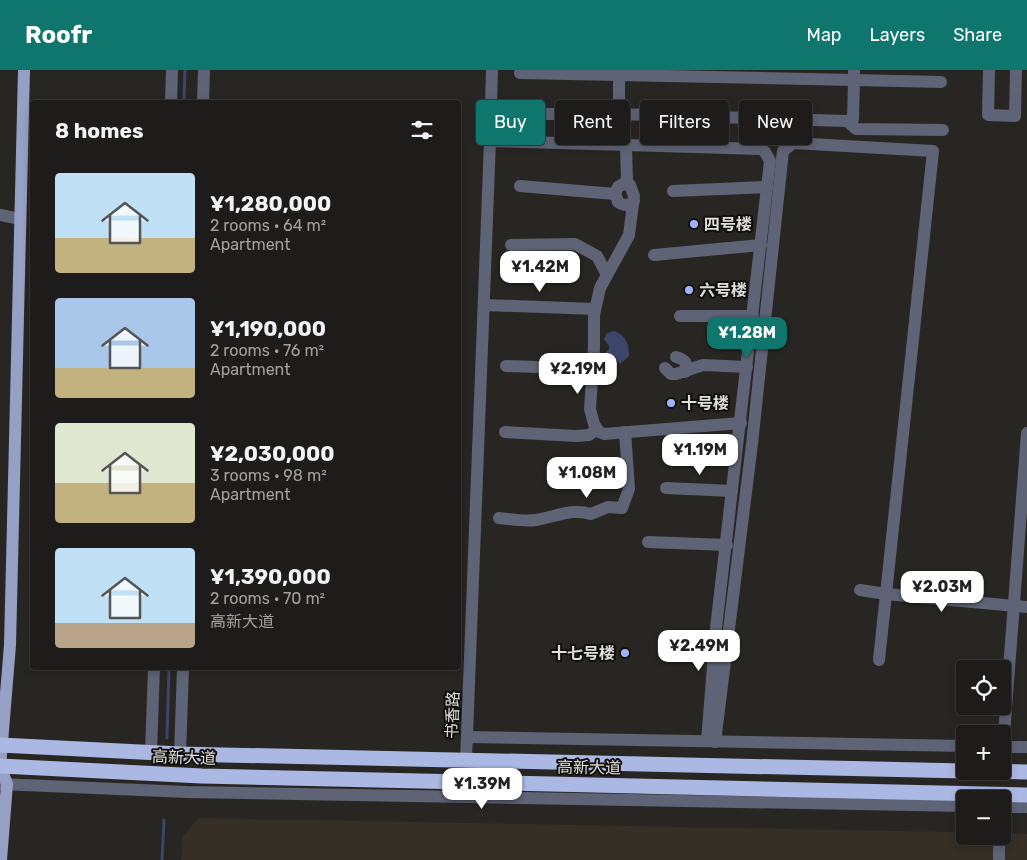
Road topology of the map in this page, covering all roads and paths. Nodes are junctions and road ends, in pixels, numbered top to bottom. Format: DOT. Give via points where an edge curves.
graph roads {
  1 [pos="24,70"];
  2 [pos="172,70"];
  3 [pos="204,70"];
  4 [pos="492,70"];
  5 [pos="989,70"];
  6 [pos="1016,70"];
  7 [pos="619,72"];
  8 [pos="520,73"];
  9 [pos="854,75"];
  10 [pos="941,82"];
  11 [pos="171,100"];
  12 [pos="203,100"];
  13 [pos="491,100"];
  14 [pos="619,100"];
  15 [pos="630,114"];
  16 [pos="847,121"];
  17 [pos="943,130"];
  18 [pos="490,145"];
  19 [pos="626,145"];
  20 [pos="627,184"];
  21 [pos="520,186"];
  22 [pos="767,187"];
  23 [pos="673,191"];
  24 [pos="615,194"];
  25 [pos="634,201"];
  26 [pos="0,215"];
  27 [pos="20,219"];
  28 [pos="511,245"];
  29 [pos="761,245"];
  30 [pos="654,255"];
  31 [pos="607,275"];
  32 [pos="484,305"];
  33 [pos="595,309"];
  34 [pos="680,316"];
  35 [pos="753,316"];
  36 [pos="676,357"];
  37 [pos="506,366"];
  38 [pos="665,368"];
  39 [pos="747,368"];
  40 [pos="593,369"];
  41 [pos="684,372"];
  42 [pos="741,423"];
  43 [pos="597,429"];
  44 [pos="505,432"];
  45 [pos="624,432"];
  46 [pos="1027,433"];
  47 [pos="666,488"];
  48 [pos="732,492"];
  49 [pos="499,518"];
  50 [pos="648,542"];
  51 [pos="727,545"];
  52 [pos="860,590"];
  53 [pos="886,594"];
  54 [pos="1014,606"];
  55 [pos="1027,607"];
  56 [pos="880,660"];
  57 [pos="154,670"];
  58 [pos="183,670"];
  59 [pos="1005,725"];
  60 [pos="468,737"];
  61 [pos="711,742"];
  62 [pos="1,745"];
  63 [pos="956,746"];
  64 [pos="1011,747"];
  65 [pos="1027,747"];
  66 [pos="151,752"];
  67 [pos="180,754"];
  68 [pos="466,761"];
  69 [pos="0,766"];
  70 [pos="956,771"];
  71 [pos="1011,772"];
  72 [pos="1027,772"];
  73 [pos="4,784"];
  74 [pos="1027,796"];
  75 [pos="1011,798"];
  76 [pos="956,799"];
  77 [pos="1011,803"];
  78 [pos="956,806"];
  79 [pos="1027,807"];
  80 [pos="999,845"];
  81 [pos="1,860"];
  82 [pos="999,860"];
  1 -- 27 [label="main road"];
  2 -- 11 [label="street"];
  3 -- 12 [label="street"];
  4 -- 13 [label="street, 书香路"];
  5 -- 6 [label="street" via="988,115 1015,116"];
  7 -- 8 [label="street"];
  7 -- 9 [label="street"];
  7 -- 14 [label="street"];
  9 -- 10 [label="street"];
  9 -- 16 [label="street" via="853,119"];
  15 -- 16 [label="street"];
  16 -- 17 [label="street" via="856,129"];
  18 -- 32 [label="street, 书香路"];
  19 -- 20 [label="street"];
  19 -- 22 [label="street" via="761,149 770,161"];
  20 -- 24 [label="street" via="618,187"];
  20 -- 25 [label="street" via="634,191"];
  21 -- 24 [label="street"];
  22 -- 23 [label="street"];
  22 -- 29 [label="street"];
  24 -- 25 [label="street" via="621,204 629,205"];
  25 -- 31 [label="street" via="629,235"];
  26 -- 27 [label="street"];
  27 -- 62 [label="main road" via="10,640"];
  28 -- 31 [label="street" via="575,244 597,256"];
  29 -- 30 [label="street"];
  29 -- 35 [label="street"];
  31 -- 33 [label="street"];
  32 -- 33 [label="street"];
  32 -- 60 [label="street, 书香路"];
  33 -- 40 [label="street"];
  34 -- 35 [label="street"];
  35 -- 39 [label="street"];
  36 -- 41 [label="street" via="685,361"];
  37 -- 40 [label="street"];
  38 -- 41 [label="street" via="670,374"];
  39 -- 41 [label="street" via="703,365"];
  39 -- 42 [label="street"];
  40 -- 43 [label="street" via="590,409"];
  42 -- 45 [label="street"];
  42 -- 48 [label="street"];
  43 -- 44 [label="street" via="589,435 576,436"];
  43 -- 45 [label="street" via="604,434"];
  45 -- 49 [label="street" via="629,489 622,508 608,507 591,514 568,512 534,520"];
  46 -- 54 [label="street"];
  47 -- 48 [label="street"];
  48 -- 51 [label="street"];
  50 -- 51 [label="street"];
  51 -- 61 [label="street" via="716,628"];
  52 -- 53 [label="street"];
  53 -- 54 [label="street"];
  53 -- 56 [label="street"];
  53 -- 61 [label="street" via="933,151 793,143 783,151 752,444"];
  54 -- 55 [label="street"];
  54 -- 59 [label="street"];
  57 -- 66 [label="street"];
  58 -- 67 [label="street"];
  60 -- 61 [label="street"];
  60 -- 68 [label="street, 书香路"];
  61 -- 63 [label="street"];
  62 -- 66 [label="highway, 高新大道"];
  62 -- 69 [label="main road"];
  64 -- 65 [label="street"];
  66 -- 67 [label="highway, 高新大道"];
  67 -- 68 [label="highway, 高新大道"];
  68 -- 70 [label="highway, 高新大道"];
  69 -- 73 [label="main road"];
  69 -- 76 [label="highway, 高新大道" via="202,776"];
  71 -- 72 [label="highway"];
  73 -- 78 [label="street" via="187,792"];
  73 -- 81 [label="main road"];
  74 -- 75 [label="highway, 高新大道"];
  77 -- 79 [label="street"];
  80 -- 82 [label="street"];
}
